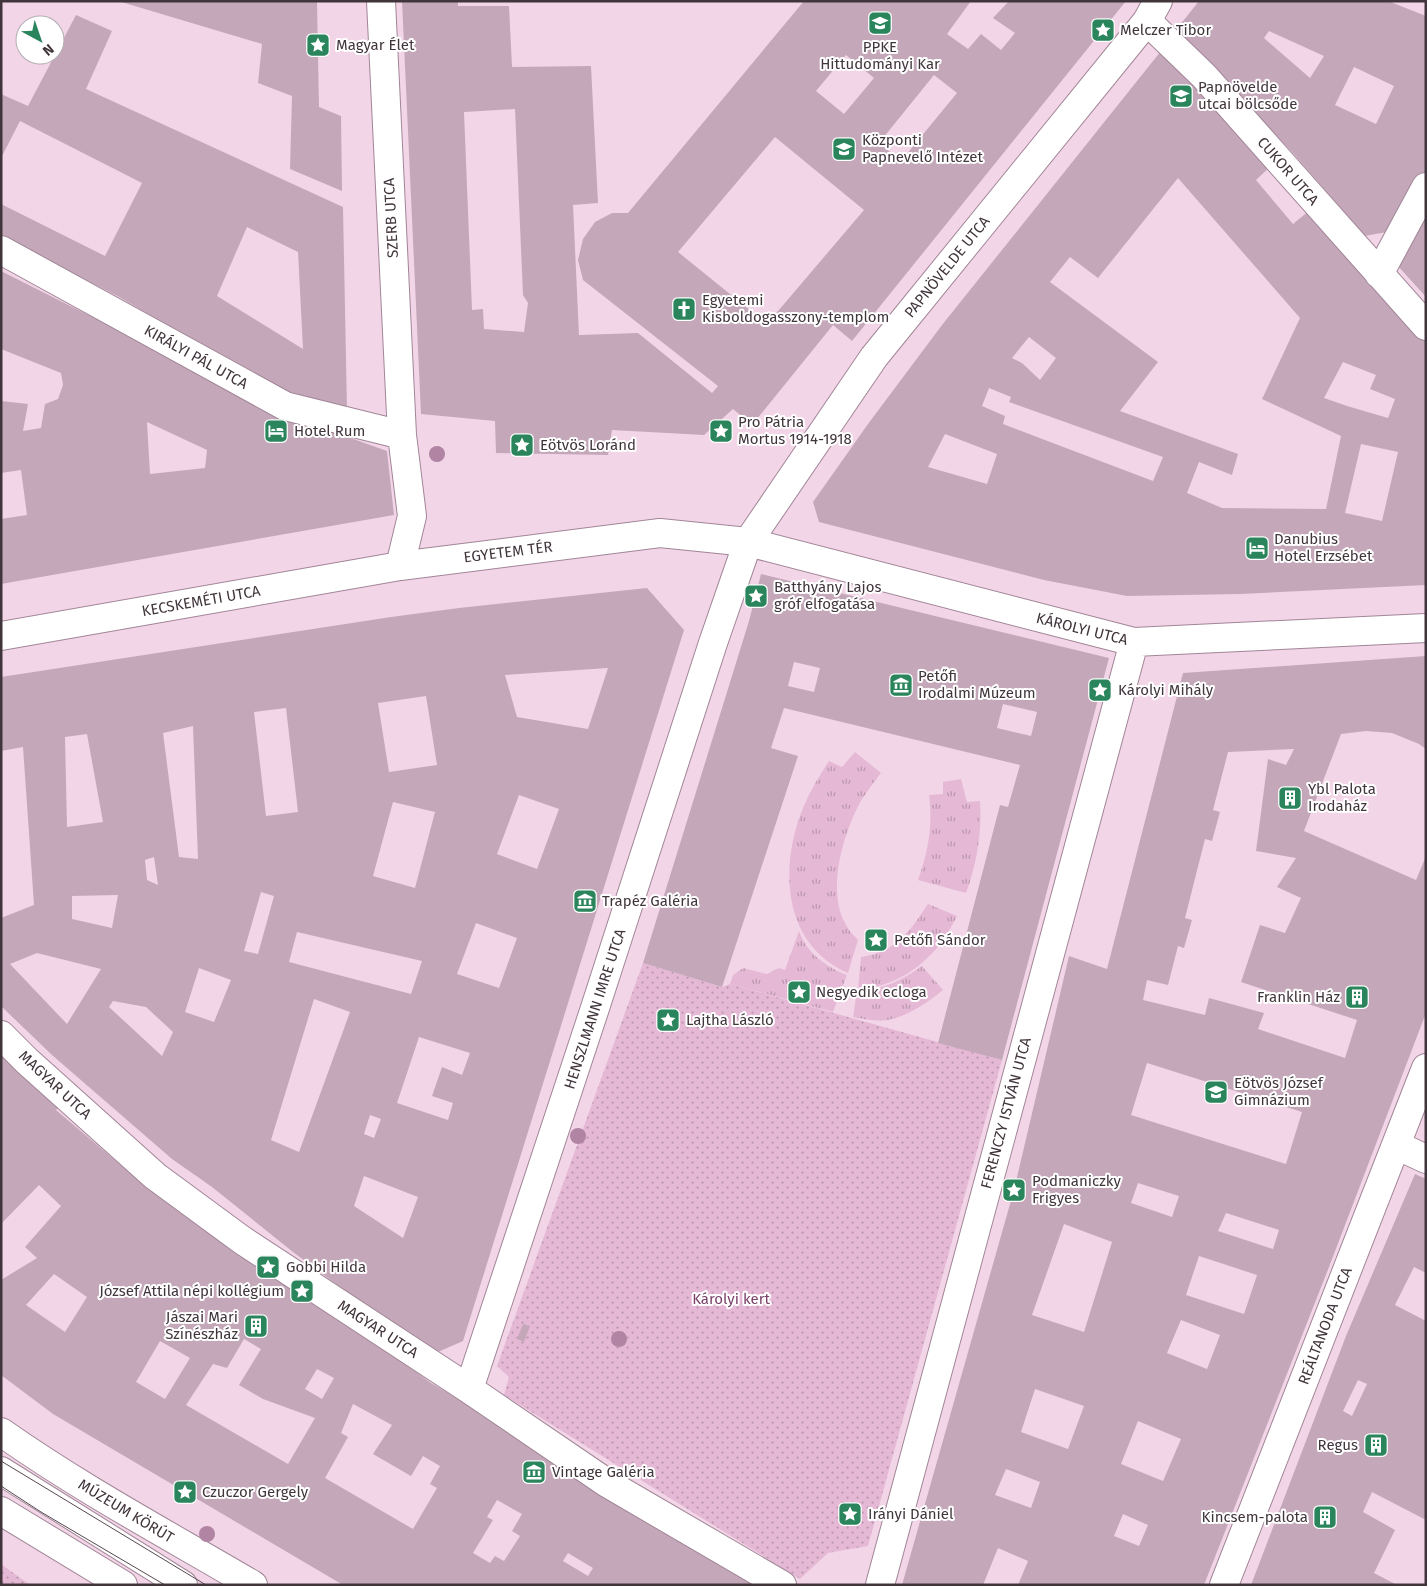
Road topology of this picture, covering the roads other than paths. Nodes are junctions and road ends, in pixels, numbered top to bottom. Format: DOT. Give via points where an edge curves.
graph roads {
  1 [pos="381,1"];
  2 [pos="1152,11"];
  3 [pos="1426,187"];
  4 [pos="1,250"];
  5 [pos="1379,274"];
  6 [pos="1426,326"];
  7 [pos="402,435"];
  8 [pos="748,542"];
  9 [pos="400,566"];
  10 [pos="1426,628"];
  11 [pos="1,636"];
  12 [pos="1134,642"];
  13 [pos="1,1035"];
  14 [pos="1426,1068"];
  15 [pos="1396,1145"];
  16 [pos="1426,1159"];
  17 [pos="469,1390"];
  18 [pos="1,1432"];
  19 [pos="1,1471"];
  20 [pos="1,1511"];
  21 [pos="134,1516"];
  22 [pos="132,1553"];
  23 [pos="181,1583"];
  24 [pos="123,1585"];
  25 [pos="253,1585"];
  26 [pos="782,1585"];
  27 [pos="880,1585"];
  28 [pos="1224,1585"];
  1 -- 7 [label="street, SZERB UTCA"];
  2 -- 5 [label="street, CUKOR UTCA" via="1204,76"];
  2 -- 8 [label="street, PAPNÖVELDE UTCA" via="874,357"];
  3 -- 5 [label="street"];
  4 -- 7 [label="street, KIRÁLYI PÁL UTCA" via="285,406"];
  5 -- 6 [label="street, CUKOR UTCA"];
  7 -- 9 [label="street" via="412,516"];
  8 -- 9 [label="street, EGYETEM TÉR" via="660,533"];
  8 -- 12 [label="street, KÁROLYI UTCA"];
  8 -- 17 [label="street, HENSZLMANN IMRE UTCA"];
  9 -- 11 [label="street, KECSKEMÉTI UTCA"];
  10 -- 12 [label="street, KÁROLYI UTCA"];
  12 -- 27 [label="street, FERENCZY ISTVÁN UTCA"];
  13 -- 17 [label="street, MAGYAR UTCA" via="155,1176 242,1240"];
  14 -- 15 [label="street, REÁLTANODA UTCA"];
  15 -- 16 [label="street"];
  15 -- 28 [label="street, REÁLTANODA UTCA"];
  17 -- 26 [label="street, MAGYAR UTCA" via="607,1484"];
  18 -- 21 [label="street, MÚZEUM KÖRÚT"];
  19 -- 22 [label="street, MÚZEUM KÖRÚT"];
  20 -- 24 [label="street"];
  21 -- 22 [label="street"];
  21 -- 25 [label="street, MÚZEUM KÖRÚT"];
  22 -- 23 [label="street, MÚZEUM KÖRÚT"];
  22 -- 24 [label="street"];
  23 -- 24 [label="street, MÚZEUM KÖRÚT" via="153,1578"];
}
